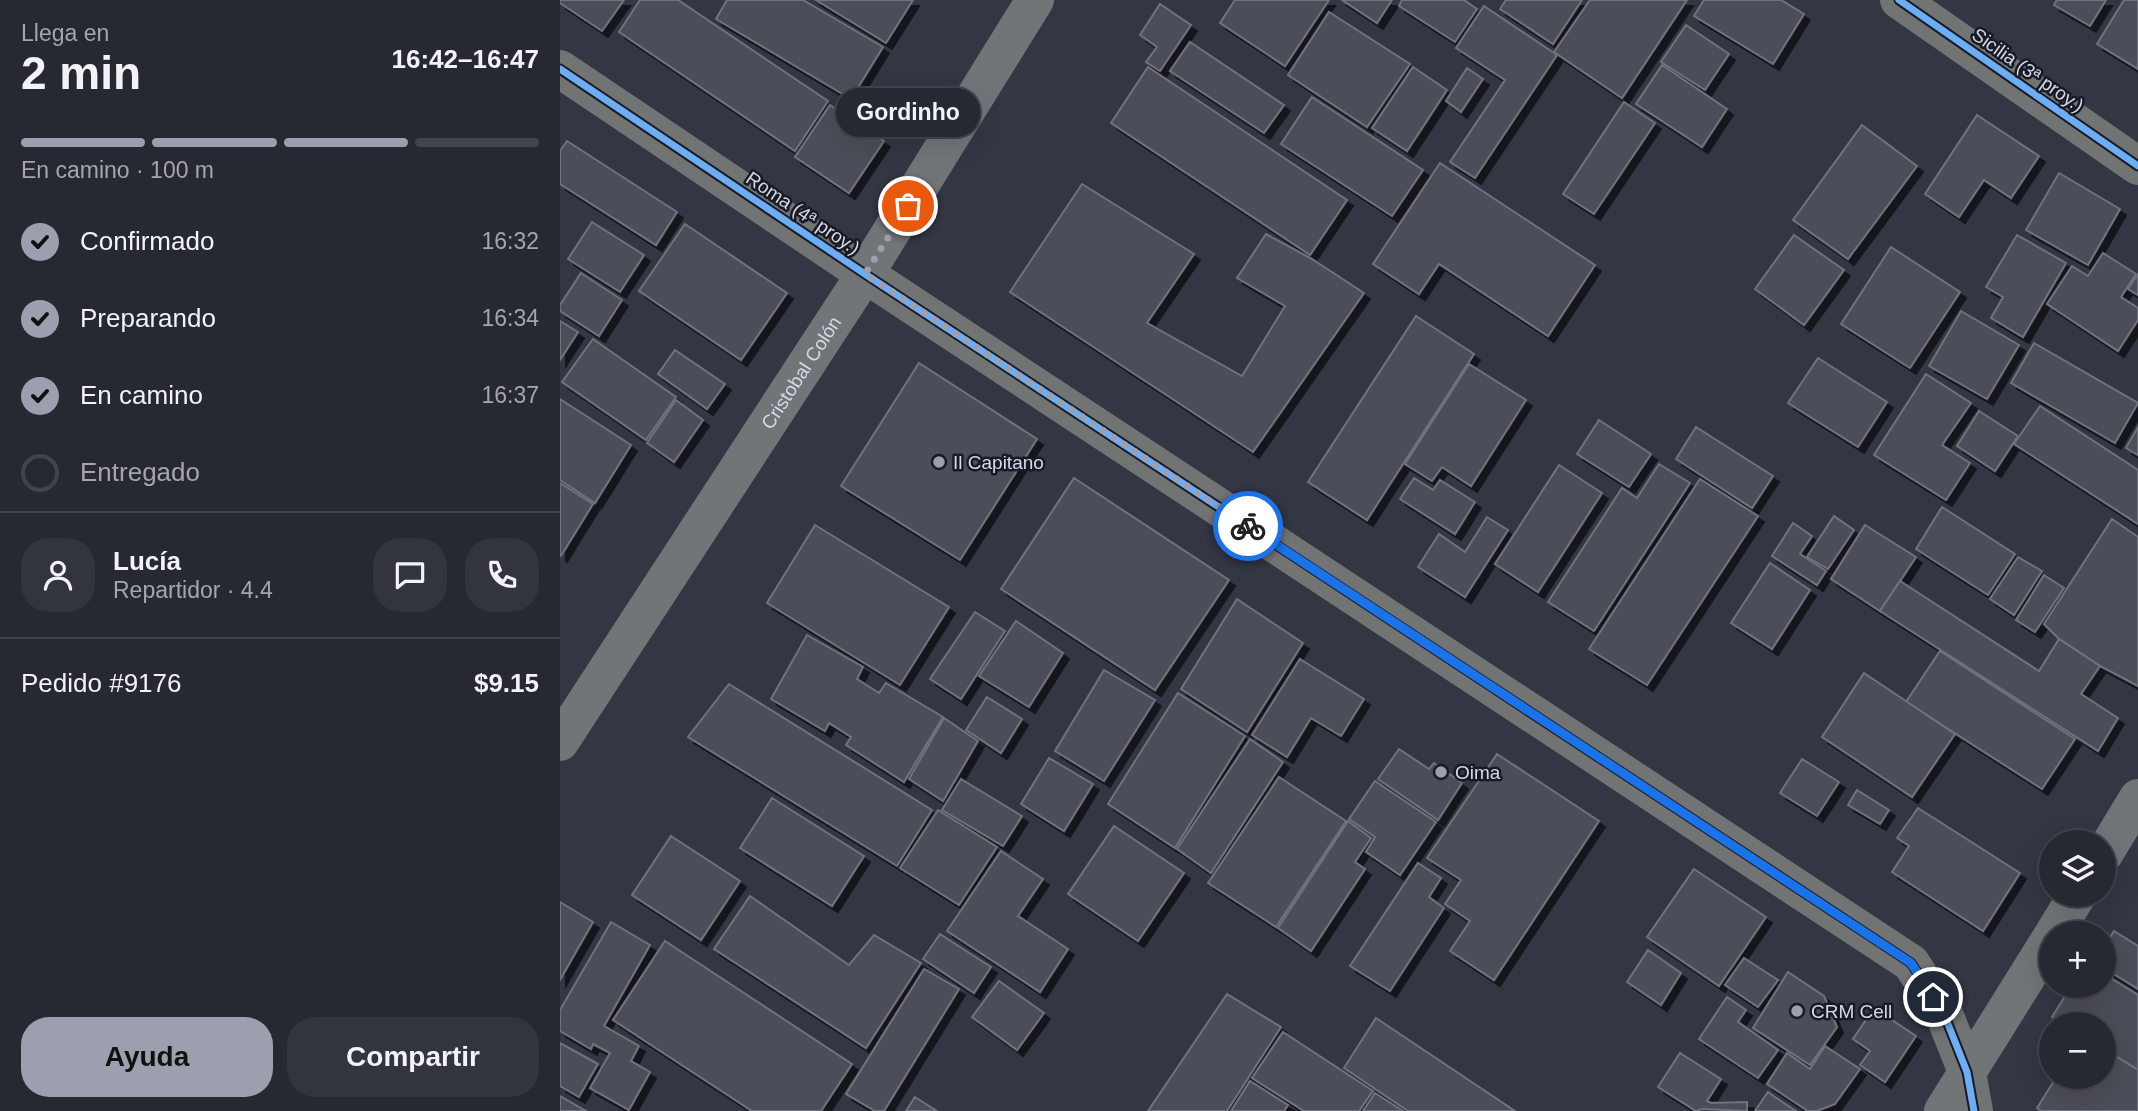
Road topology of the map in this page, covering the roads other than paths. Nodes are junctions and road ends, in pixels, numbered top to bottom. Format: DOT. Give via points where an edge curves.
graph roads {
  1 [pos="1035,0"];
  2 [pos="1899,0"];
  3 [pos="560,69"];
  4 [pos="2138,166"];
  5 [pos="865,274"];
  6 [pos="560,743"];
  7 [pos="2138,798"];
  8 [pos="2116,834"];
  9 [pos="2039,957"];
  10 [pos="1968,1072"];
  11 [pos="1943,1111"];
  12 [pos="1974,1111"];
  1 -- 5 [label="main road, Cristobal Colón"];
  2 -- 4 [label="street, Sicilia (3ª proy.)"];
  3 -- 5 [label="street, Roma (4ª proy.)"];
  5 -- 6 [label="main road, Cristobal Colón"];
  5 -- 10 [label="street, Roma (4ª proy.)" via="1911,963 1944,1014"];
  7 -- 8 [label="main road"];
  9 -- 10 [label="main road"];
  10 -- 11 [label="main road"];
  10 -- 12 [label="street, Roma (4ª proy.)"];
}
